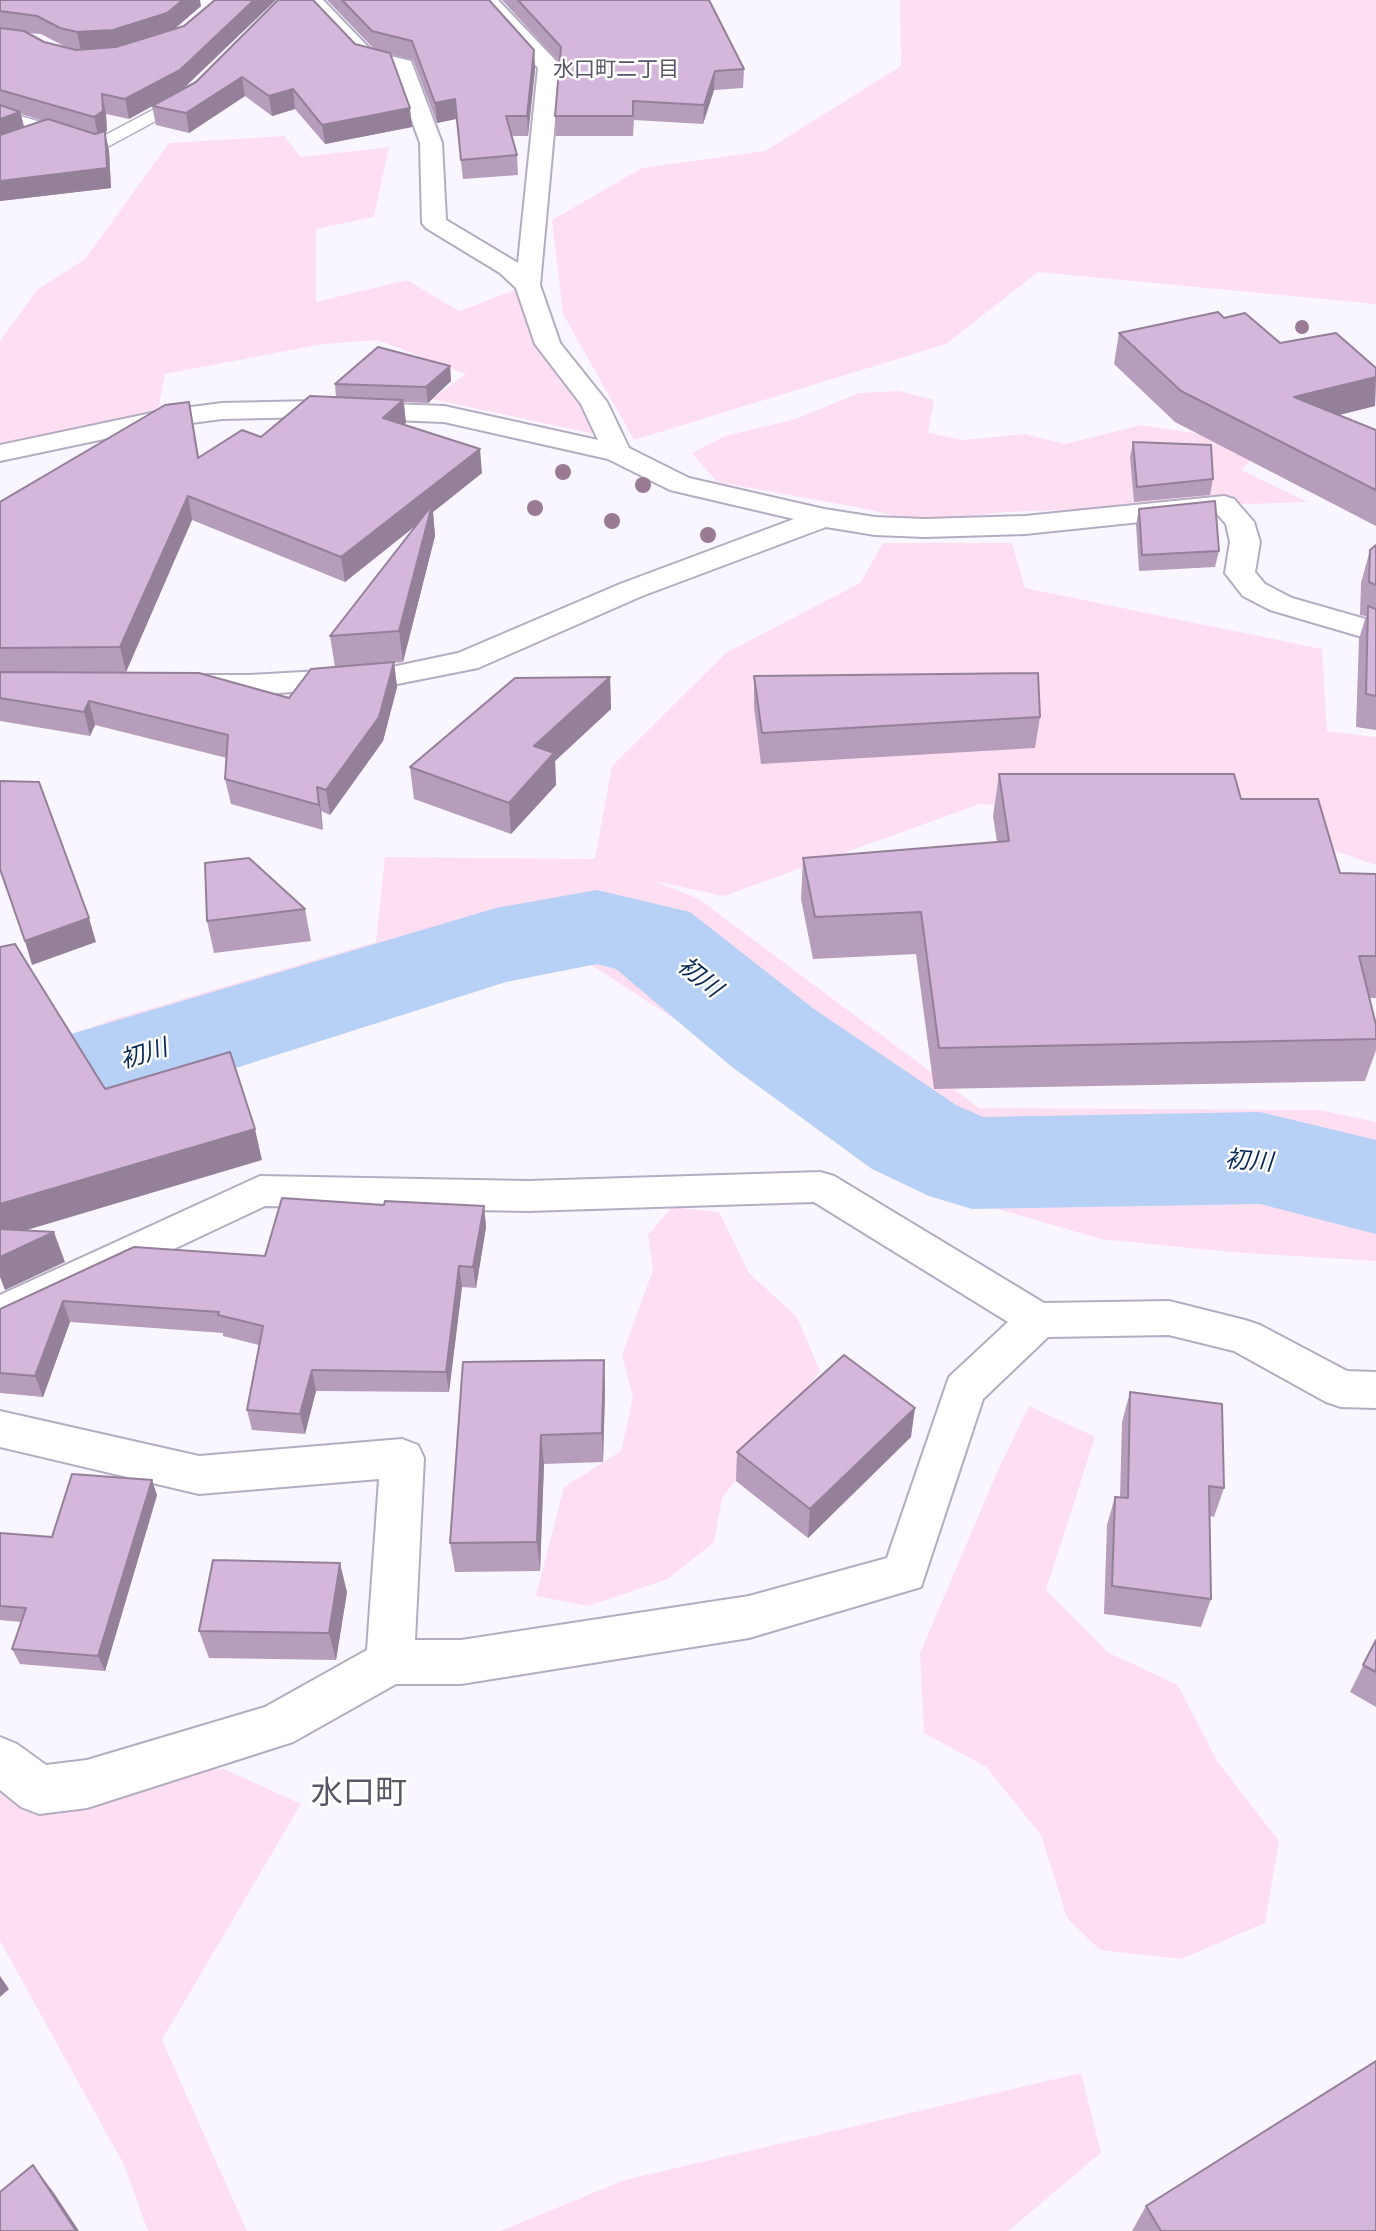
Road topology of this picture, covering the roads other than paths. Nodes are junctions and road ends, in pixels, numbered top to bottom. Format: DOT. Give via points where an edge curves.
graph roads {
  1 [pos="312,0"];
  2 [pos="486,0"];
  3 [pos="209,77"];
  4 [pos="0,115"];
  5 [pos="52,130"];
  6 [pos="26,139"];
  7 [pos="528,285"];
  8 [pos="0,453"];
  9 [pos="617,453"];
  10 [pos="824,518"];
  11 [pos="1376,632"];
  12 [pos="156,684"];
  13 [pos="0,1314"];
  14 [pos="1038,1321"];
  15 [pos="1376,1390"];
  16 [pos="0,1429"];
  17 [pos="390,1662"];
  18 [pos="0,1760"];
  1 -- 7 [label="street" via="366,57 403,66 431,143 434,223 509,268"];
  2 -- 7 [label="street" via="549,67"];
  3 -- 5 [label="lane" via="191,95 100,145"];
  4 -- 5 [label="lane"];
  5 -- 6 [label="lane"];
  7 -- 9 [label="street" via="548,344 594,402"];
  8 -- 9 [label="street" via="161,419 222,411 314,409 444,414"];
  9 -- 10 [label="street" via="680,484"];
  10 -- 11 [label="street" via="875,527 938,528 1025,525 1224,505 1240,522 1245,542 1240,573 1254,590 1281,604"];
  10 -- 12 [label="street" via="631,590 467,661 392,676 250,685"];
  13 -- 14 [label="street" via="260,1191 527,1196 820,1187"];
  14 -- 15 [label="street" via="1169,1318 1245,1337 1341,1389"];
  14 -- 17 [label="street" via="964,1390 905,1573 749,1617 461,1662"];
  16 -- 17 [label="street" via="199,1475 402,1458"];
  17 -- 18 [label="street" via="276,1726 87,1783 39,1790"];
}
